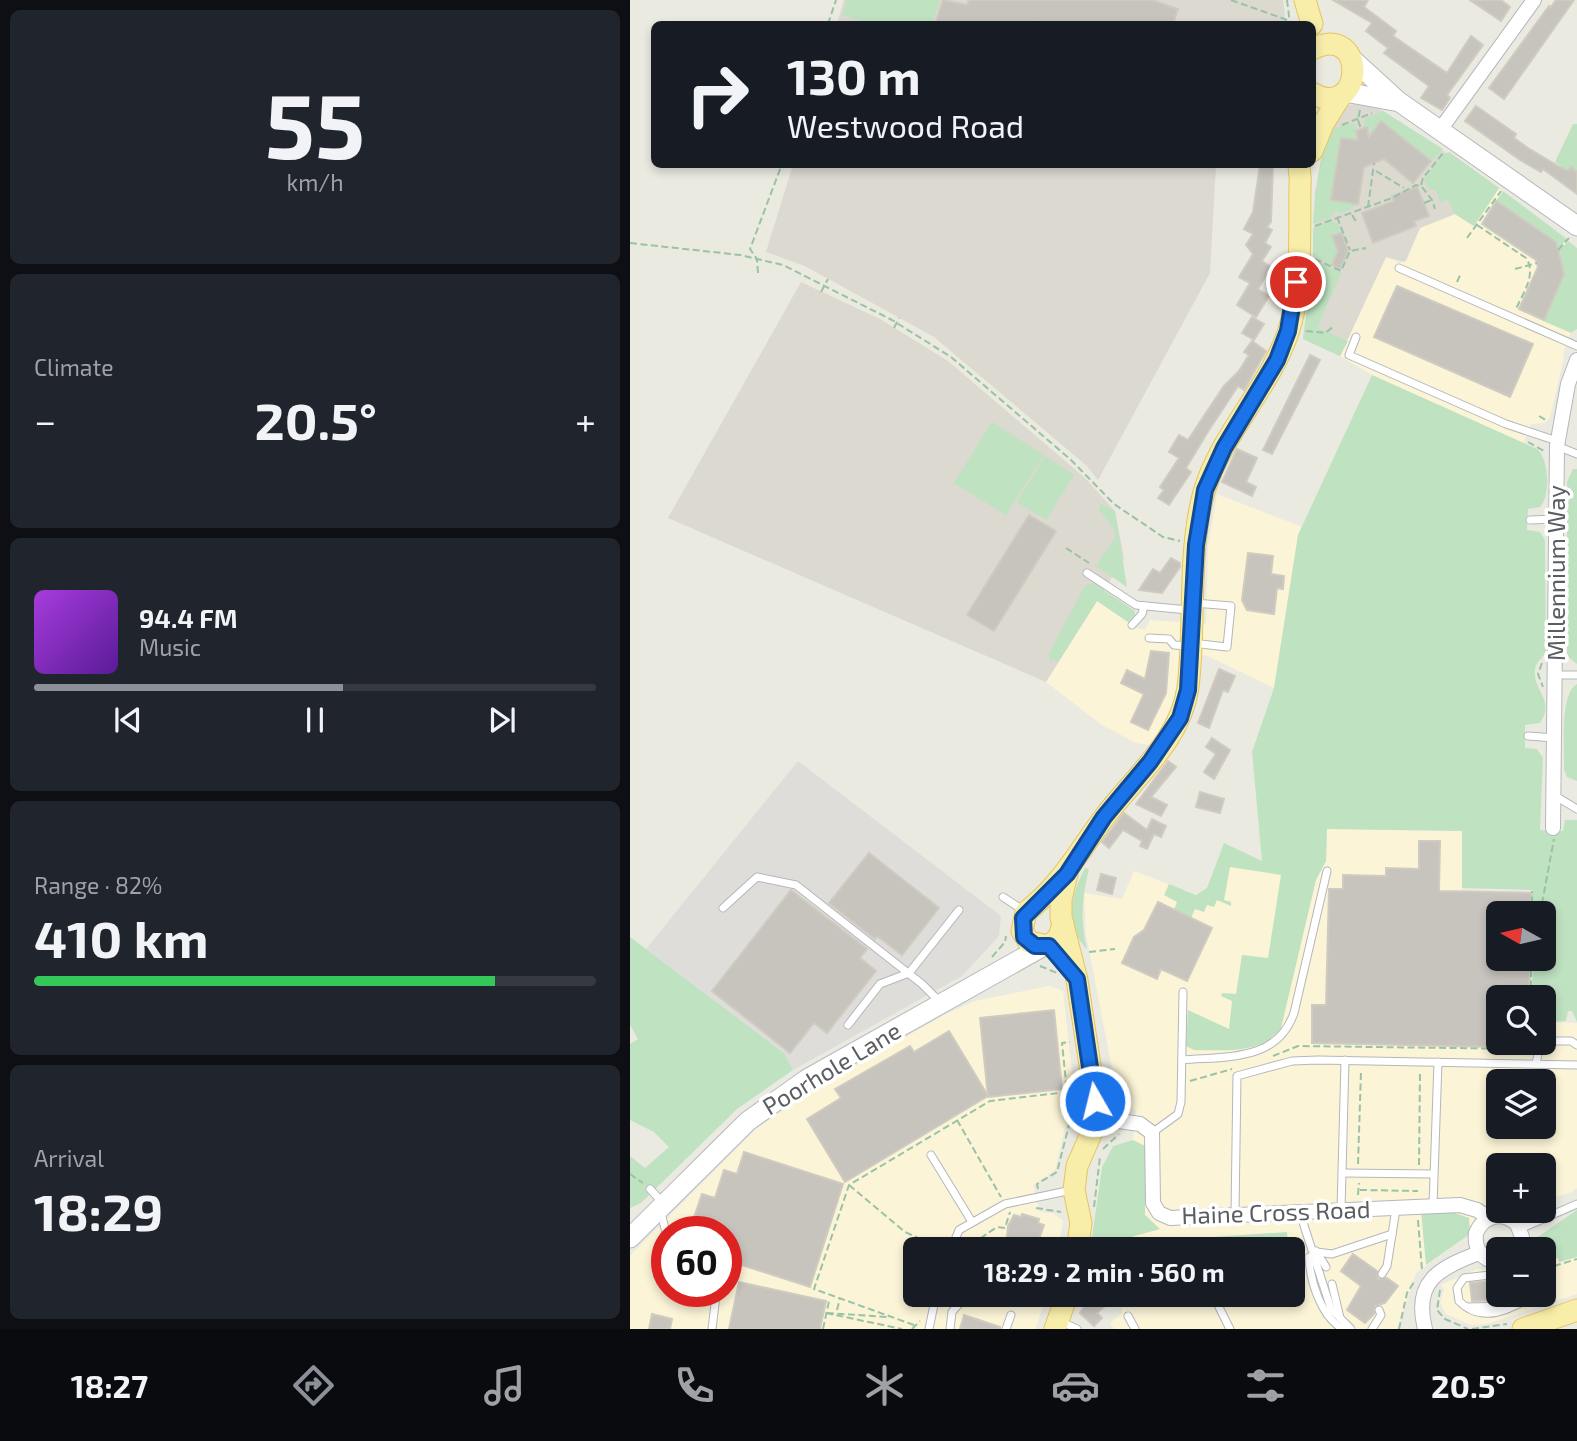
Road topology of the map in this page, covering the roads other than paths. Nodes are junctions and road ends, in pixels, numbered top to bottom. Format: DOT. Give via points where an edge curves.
graph roads {
  1 [pos="1305,0"];
  2 [pos="1534,0"];
  3 [pos="1311,21"];
  4 [pos="1319,47"];
  5 [pos="1352,59"];
  6 [pos="1343,94"];
  7 [pos="1316,95"];
  8 [pos="1389,105"];
  9 [pos="1444,139"];
  10 [pos="1316,141"];
  11 [pos="1303,170"];
  12 [pos="1573,231"];
  13 [pos="1399,268"];
  14 [pos="1356,337"];
  15 [pos="1577,345"];
  16 [pos="1577,360"];
  17 [pos="1572,394"];
  18 [pos="1557,443"];
  19 [pos="1577,454"];
  20 [pos="1556,519"];
  21 [pos="1530,520"];
  22 [pos="1087,573"];
  23 [pos="1144,606"];
  24 [pos="1193,607"];
  25 [pos="1132,625"];
  26 [pos="1149,638"];
  27 [pos="1191,644"];
  28 [pos="1556,675"];
  29 [pos="1577,676"];
  30 [pos="1528,736"];
  31 [pos="1555,738"];
  32 [pos="1553,788"];
  33 [pos="1577,809"];
  34 [pos="1554,829"];
  35 [pos="1327,871"];
  36 [pos="1067,874"];
  37 [pos="1003,897"];
  38 [pos="723,908"];
  39 [pos="959,910"];
  40 [pos="1029,916"];
  41 [pos="1062,920"];
  42 [pos="1042,952"];
  43 [pos="909,972"];
  44 [pos="987,975"];
  45 [pos="1068,977"];
  46 [pos="1183,992"];
  47 [pos="942,1004"];
  48 [pos="848,1025"];
  49 [pos="1556,1042"];
  50 [pos="1577,1045"];
  51 [pos="1538,1055"];
  52 [pos="1182,1060"];
  53 [pos="1345,1060"];
  54 [pos="1438,1062"];
  55 [pos="1536,1064"];
  56 [pos="1577,1065"];
  57 [pos="1098,1118"];
  58 [pos="1152,1133"];
  59 [pos="931,1155"];
  60 [pos="1343,1173"];
  61 [pos="1433,1174"];
  62 [pos="1074,1190"];
  63 [pos="657,1196"];
  64 [pos="1577,1204"];
  65 [pos="1433,1206"];
  66 [pos="1396,1208"];
  67 [pos="1341,1211"];
  68 [pos="1235,1213"];
  69 [pos="1300,1213"];
  70 [pos="662,1216"];
  71 [pos="1486,1216"];
  72 [pos="1486,1221"];
  73 [pos="972,1222"];
  74 [pos="1513,1223"];
  75 [pos="1520,1230"];
  76 [pos="1391,1234"];
  77 [pos="956,1237"];
  78 [pos="1078,1237"];
  79 [pos="1520,1237"];
  80 [pos="630,1238"];
  81 [pos="1308,1244"];
  82 [pos="1317,1251"];
  83 [pos="1479,1253"];
  84 [pos="1486,1257"];
  85 [pos="1326,1267"];
  86 [pos="1382,1274"];
  87 [pos="1486,1275"];
  88 [pos="1332,1284"];
  89 [pos="715,1307"];
  90 [pos="934,1307"];
  91 [pos="955,1307"];
  92 [pos="1066,1307"];
  93 [pos="1219,1307"];
  94 [pos="1510,1307"];
  95 [pos="1379,1310"];
  96 [pos="1577,1310"];
  97 [pos="1011,1315"];
  98 [pos="1128,1316"];
  99 [pos="1340,1319"];
  100 [pos="1063,1326"];
  101 [pos="712,1329"];
  102 [pos="929,1329"];
  103 [pos="950,1329"];
  104 [pos="1006,1329"];
  105 [pos="1135,1329"];
  106 [pos="1230,1329"];
  107 [pos="1343,1329"];
  108 [pos="1351,1329"];
  109 [pos="1371,1329"];
  110 [pos="1425,1329"];
  111 [pos="1523,1329"];
  1 -- 3 [label="main road"];
  2 -- 9 [label="street"];
  4 -- 5 [label="main road" via="1341,48"];
  5 -- 6 [label="main road" via="1354,77"];
  5 -- 8 [label="street"];
  6 -- 7 [label="main road" via="1333,98"];
  6 -- 8 [label="street"];
  6 -- 10 [label="main road"];
  8 -- 9 [label="street"];
  9 -- 12 [label="street"];
  11 -- 24 [label="main road" via="1294,306 1288,331 1277,360 1210,474 1200,508"];
  13 -- 15 [label="lane"];
  14 -- 18 [label="lane" via="1349,355"];
  16 -- 17 [label="street, Millennium Way"];
  17 -- 18 [label="street, Millennium Way"];
  18 -- 19 [label="lane"];
  18 -- 20 [label="street, Millennium Way"];
  20 -- 21 [label="lane"];
  20 -- 28 [label="street, Millennium Way"];
  22 -- 23 [label="lane"];
  23 -- 24 [label="lane"];
  23 -- 25 [label="lane"];
  24 -- 27 [label="main road"];
  24 -- 27 [label="lane" via="1231,606 1227,647"];
  26 -- 27 [label="lane"];
  27 -- 36 [label="main road" via="1188,690 1180,718"];
  28 -- 29 [label="lane"];
  28 -- 31 [label="street, Millennium Way"];
  30 -- 31 [label="lane"];
  31 -- 32 [label="street, Millennium Way"];
  32 -- 33 [label="lane" via="1557,797"];
  32 -- 34 [label="street, Millennium Way"];
  35 -- 52 [label="lane" via="1289,1027 1264,1050"];
  36 -- 40 [label="main road"];
  36 -- 41 [label="main road" via="1060,899"];
  37 -- 40 [label="lane"];
  38 -- 43 [label="lane" via="757,877 796,885"];
  39 -- 43 [label="lane"];
  40 -- 41 [label="main road" via="1052,907"];
  40 -- 42 [label="main road" via="1029,942"];
  40 -- 44 [label="street, Poorhole Lane" via="1010,950"];
  41 -- 42 [label="main road" via="1059,937"];
  41 -- 45 [label="main road"];
  42 -- 44 [label="street, Poorhole Lane"];
  42 -- 45 [label="main road"];
  43 -- 47 [label="lane"];
  43 -- 48 [label="lane" via="880,984"];
  44 -- 47 [label="street, Poorhole Lane"];
  45 -- 57 [label="main road"];
  46 -- 52 [label="lane"];
  47 -- 63 [label="street, Poorhole Lane" via="807,1079"];
  49 -- 50 [label="lane"];
  51 -- 55 [label="lane"];
  52 -- 58 [label="lane" via="1178,1114"];
  53 -- 54 [label="lane"];
  53 -- 60 [label="lane"];
  53 -- 68 [label="lane" via="1292,1061 1237,1076"];
  54 -- 55 [label="lane"];
  54 -- 61 [label="lane"];
  55 -- 56 [label="lane"];
  57 -- 58 [label="street" via="1140,1124"];
  57 -- 62 [label="main road" via="1077,1166"];
  58 -- 68 [label="street, Haine Cross Road" via="1153,1203 1159,1213 1170,1218"];
  59 -- 73 [label="lane"];
  60 -- 61 [label="lane"];
  60 -- 67 [label="lane"];
  61 -- 65 [label="lane"];
  62 -- 73 [label="lane" via="1019,1199"];
  62 -- 78 [label="main road"];
  63 -- 70 [label="lane"];
  63 -- 80 [label="street, Poorhole Lane"];
  64 -- 75 [label="lane"];
  65 -- 66 [label="street, Haine Cross Road"];
  65 -- 71 [label="street, Haine Cross Road" via="1468,1206"];
  66 -- 67 [label="street, Haine Cross Road"];
  66 -- 76 [label="lane"];
  67 -- 69 [label="street, Haine Cross Road"];
  68 -- 69 [label="street, Haine Cross Road"];
  69 -- 81 [label="lane"];
  72 -- 83 [label="street" via="1476,1233"];
  73 -- 77 [label="lane"];
  74 -- 75 [label="street, Haine Cross Road"];
  75 -- 79 [label="street"];
  76 -- 82 [label="lane" via="1332,1254"];
  76 -- 86 [label="lane"];
  81 -- 82 [label="lane"];
  81 -- 99 [label="lane" via="1331,1309"];
  81 -- 107 [label="lane" via="1309,1268 1327,1315"];
  82 -- 85 [label="lane"];
  83 -- 84 [label="street"];
  83 -- 110 [label="street" via="1448,1268 1425,1287 1420,1303"];
  87 -- 94 [label="lane" via="1461,1281 1456,1293 1465,1306 1483,1315"];
  88 -- 99 [label="lane"];
  89 -- 101 [label="lane"];
  90 -- 102 [label="lane"];
  91 -- 103 [label="lane"];
  92 -- 100 [label="main road"];
  93 -- 106 [label="lane"];
  95 -- 109 [label="lane" via="1381,1315"];
  96 -- 111 [label="main road"];
  97 -- 104 [label="lane"];
  98 -- 105 [label="lane"];
  99 -- 108 [label="lane"];
}
